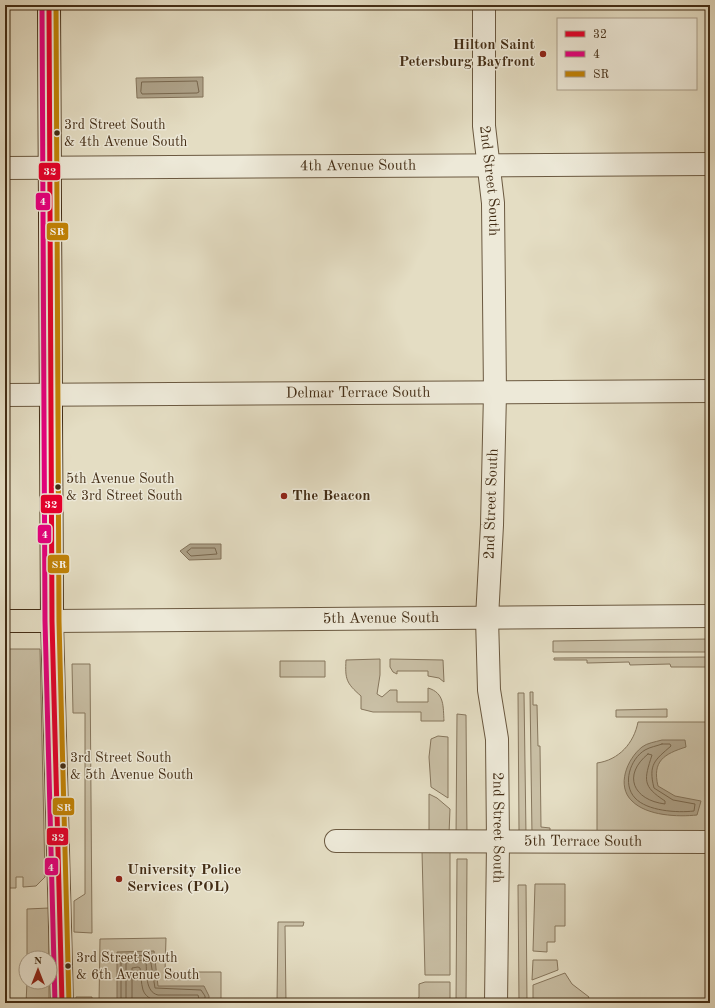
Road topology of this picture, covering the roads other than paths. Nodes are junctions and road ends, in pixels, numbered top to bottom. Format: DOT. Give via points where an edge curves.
graph roads {
  1 [pos="49,5"];
  2 [pos="484,5"];
  3 [pos="710,164"];
  4 [pos="489,165"];
  5 [pos="50,167"];
  6 [pos="5,168"];
  7 [pos="710,391"];
  8 [pos="495,394"];
  9 [pos="51,395"];
  10 [pos="5,396"];
  11 [pos="710,616"];
  12 [pos="488,618"];
  13 [pos="5,621"];
  14 [pos="52,621"];
  15 [pos="336,841"];
  16 [pos="710,842"];
  17 [pos="498,843"];
  18 [pos="62,1003"];
  19 [pos="496,1003"];
  1 -- 5 [label="main road"];
  2 -- 4 [label="street, 2nd Street South" via="484,126"];
  3 -- 4 [label="street, 4th Avenue South"];
  4 -- 5 [label="street, 4th Avenue South"];
  4 -- 8 [label="street, 2nd Street South" via="493,203"];
  5 -- 6 [label="street, 4th Avenue South"];
  5 -- 9 [label="main road"];
  7 -- 8 [label="street, Delmar Terrace South"];
  8 -- 9 [label="street, Delmar Terrace South"];
  8 -- 12 [label="street, 2nd Street South"];
  9 -- 10 [label="street, Delmar Terrace South"];
  9 -- 14 [label="main road"];
  11 -- 12 [label="street, 5th Avenue South"];
  12 -- 14 [label="street, 5th Avenue South"];
  12 -- 17 [label="street, 2nd Street South" via="489,690 497,738"];
  13 -- 14 [label="main road"];
  14 -- 18 [label="street"];
  15 -- 17 [label="street, 5th Terrace South"];
  16 -- 17 [label="street, 5th Terrace South"];
  17 -- 19 [label="street, 2nd Street South"];
}
